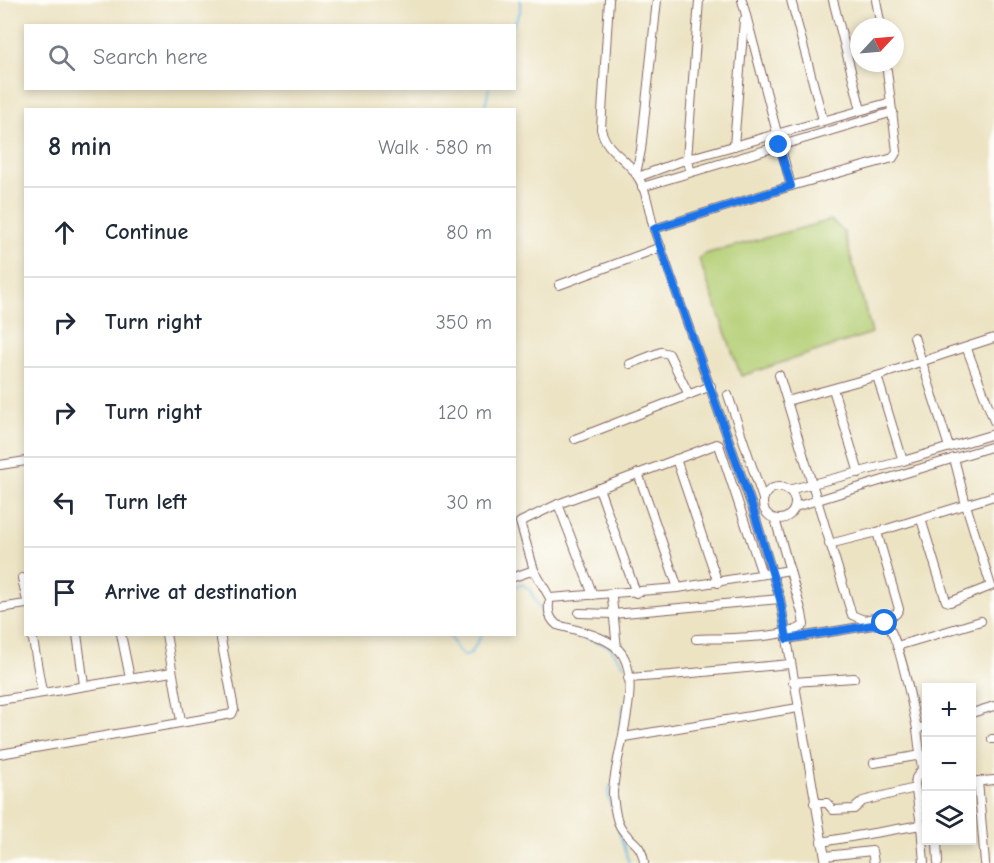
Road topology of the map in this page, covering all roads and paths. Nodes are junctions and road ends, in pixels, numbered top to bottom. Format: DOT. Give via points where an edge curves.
graph roads {
  1 [pos="609,0"];
  2 [pos="657,0"];
  3 [pos="699,0"];
  4 [pos="742,0"];
  5 [pos="791,0"];
  6 [pos="833,0"];
  7 [pos="876,0"];
  8 [pos="745,12"];
  9 [pos="879,18"];
  10 [pos="887,72"];
  11 [pos="891,102"];
  12 [pos="861,110"];
  13 [pos="893,112"];
  14 [pos="824,120"];
  15 [pos="776,134"];
  16 [pos="779,145"];
  17 [pos="734,146"];
  18 [pos="687,159"];
  19 [pos="691,172"];
  20 [pos="637,175"];
  21 [pos="791,186"];
  22 [pos="642,187"];
  23 [pos="654,229"];
  24 [pos="661,247"];
  25 [pos="559,285"];
  26 [pos="914,337"];
  27 [pos="994,338"];
  28 [pos="967,349"];
  29 [pos="922,362"];
  30 [pos="630,364"];
  31 [pos="778,375"];
  32 [pos="877,376"];
  33 [pos="711,386"];
  34 [pos="833,389"];
  35 [pos="689,395"];
  36 [pos="728,395"];
  37 [pos="787,401"];
  38 [pos="732,407"];
  39 [pos="720,411"];
  40 [pos="994,421"];
  41 [pos="994,434"];
  42 [pos="575,439"];
  43 [pos="973,440"];
  44 [pos="994,446"];
  45 [pos="950,447"];
  46 [pos="978,451"];
  47 [pos="954,458"];
  48 [pos="676,459"];
  49 [pos="24,461"];
  50 [pos="903,461"];
  51 [pos="0,465"];
  52 [pos="638,473"];
  53 [pos="859,473"];
  54 [pos="812,485"];
  55 [pos="600,488"];
  56 [pos="788,490"];
  57 [pos="994,496"];
  58 [pos="817,500"];
  59 [pos="763,503"];
  60 [pos="558,504"];
  61 [pos="966,505"];
  62 [pos="795,507"];
  63 [pos="753,509"];
  64 [pos="775,519"];
  65 [pos="921,519"];
  66 [pos="877,532"];
  67 [pos="829,544"];
  68 [pos="534,570"];
  69 [pos="790,570"];
  70 [pos="991,571"];
  71 [pos="773,573"];
  72 [pos="762,574"];
  73 [pos="516,576"];
  74 [pos="22,578"];
  75 [pos="718,583"];
  76 [pos="24,588"];
  77 [pos="678,588"];
  78 [pos="636,593"];
  79 [pos="593,595"];
  80 [pos="612,598"];
  81 [pos="780,599"];
  82 [pos="549,603"];
  83 [pos="24,604"];
  84 [pos="0,608"];
  85 [pos="579,613"];
  86 [pos="614,614"];
  87 [pos="981,621"];
  88 [pos="32,636"];
  89 [pos="77,636"];
  90 [pos="121,636"];
  91 [pos="165,636"];
  92 [pos="220,636"];
  93 [pos="786,636"];
  94 [pos="696,639"];
  95 [pos="897,646"];
  96 [pos="617,649"];
  97 [pos="790,664"];
  98 [pos="171,672"];
  99 [pos="130,678"];
  100 [pos="628,678"];
  101 [pos="854,678"];
  102 [pos="794,682"];
  103 [pos="84,685"];
  104 [pos="42,692"];
  105 [pos="0,700"];
  106 [pos="994,706"];
  107 [pos="798,708"];
  108 [pos="976,712"];
  109 [pos="181,721"];
  110 [pos="922,728"];
  111 [pos="917,729"];
  112 [pos="624,737"];
  113 [pos="0,753"];
  114 [pos="922,755"];
  115 [pos="874,763"];
  116 [pos="922,769"];
  117 [pos="994,780"];
  118 [pos="976,781"];
  119 [pos="915,788"];
  120 [pos="976,789"];
  121 [pos="814,803"];
  122 [pos="921,825"];
  123 [pos="821,842"];
  124 [pos="937,845"];
  125 [pos="825,860"];
  126 [pos="644,863"];
  127 [pos="874,863"];
  128 [pos="924,863"];
  129 [pos="939,863"];
  130 [pos="985,863"];
  1 -- 20 [label="street" via="601,129 612,151"];
  2 -- 20 [label="street"];
  3 -- 18 [label="street"];
  4 -- 8 [label="street"];
  5 -- 14 [label="street"];
  6 -- 12 [label="street"];
  7 -- 9 [label="street"];
  8 -- 15 [label="street"];
  8 -- 17 [label="street"];
  10 -- 11 [label="street"];
  11 -- 12 [label="street"];
  11 -- 13 [label="street"];
  12 -- 14 [label="street"];
  13 -- 16 [label="street"];
  13 -- 21 [label="street" via="897,151 893,158"];
  14 -- 15 [label="street"];
  15 -- 16 [label="street"];
  15 -- 17 [label="street"];
  16 -- 19 [label="street"];
  16 -- 21 [label="street"];
  17 -- 18 [label="street"];
  18 -- 19 [label="street"];
  18 -- 20 [label="street"];
  19 -- 22 [label="street"];
  20 -- 22 [label="street"];
  21 -- 23 [label="street"];
  22 -- 23 [label="street"];
  23 -- 24 [label="street"];
  24 -- 25 [label="street"];
  24 -- 33 [label="street"];
  26 -- 29 [label="street"];
  27 -- 28 [label="street"];
  28 -- 29 [label="street"];
  28 -- 40 [label="street"];
  29 -- 32 [label="street"];
  29 -- 45 [label="street"];
  30 -- 35 [label="street" via="661,352 669,354"];
  31 -- 37 [label="street"];
  32 -- 34 [label="street"];
  32 -- 50 [label="street"];
  33 -- 35 [label="street"];
  33 -- 39 [label="street"];
  34 -- 37 [label="street"];
  34 -- 53 [label="street"];
  35 -- 42 [label="street"];
  36 -- 38 [label="street"];
  37 -- 54 [label="street"];
  38 -- 39 [label="street"];
  38 -- 59 [label="street"];
  39 -- 63 [label="street"];
  41 -- 43 [label="street"];
  43 -- 45 [label="street"];
  43 -- 46 [label="street"];
  44 -- 46 [label="street"];
  45 -- 50 [label="street"];
  46 -- 47 [label="street"];
  47 -- 58 [label="street"];
  47 -- 61 [label="street"];
  48 -- 52 [label="street"];
  48 -- 72 [label="street" via="719,445"];
  48 -- 75 [label="street"];
  49 -- 51 [label="street"];
  50 -- 53 [label="street"];
  52 -- 55 [label="street"];
  52 -- 77 [label="street"];
  53 -- 54 [label="street"];
  54 -- 56 [label="street"];
  54 -- 58 [label="street"];
  55 -- 60 [label="street"];
  55 -- 78 [label="street"];
  56 -- 59 [label="street" via="776,487 765,494"];
  56 -- 62 [label="street"];
  57 -- 61 [label="street"];
  58 -- 62 [label="street"];
  58 -- 67 [label="street"];
  59 -- 63 [label="street"];
  59 -- 64 [label="street"];
  60 -- 68 [label="street" via="520,522"];
  60 -- 79 [label="street"];
  61 -- 65 [label="street"];
  61 -- 70 [label="street"];
  62 -- 64 [label="street" via="788,517"];
  63 -- 71 [label="street"];
  64 -- 69 [label="street"];
  65 -- 66 [label="street"];
  65 -- 70 [label="street" via="946,601 989,588"];
  66 -- 67 [label="street"];
  66 -- 67 [label="street" via="899,609 896,614 864,620 852,615"];
  68 -- 73 [label="street"];
  68 -- 79 [label="street" via="550,598"];
  69 -- 71 [label="street"];
  69 -- 93 [label="street" via="804,625"];
  71 -- 72 [label="street"];
  71 -- 81 [label="street"];
  72 -- 75 [label="street"];
  74 -- 76 [label="street"];
  75 -- 77 [label="street"];
  77 -- 78 [label="street"];
  78 -- 79 [label="street"];
  80 -- 86 [label="street"];
  81 -- 86 [label="street"];
  81 -- 93 [label="street"];
  82 -- 96 [label="street" via="551,620 557,626"];
  83 -- 84 [label="street"];
  85 -- 86 [label="street"];
  86 -- 96 [label="street"];
  87 -- 95 [label="street"];
  88 -- 104 [label="street"];
  89 -- 103 [label="street"];
  90 -- 99 [label="street"];
  91 -- 98 [label="street"];
  92 -- 109 [label="street" via="232,714"];
  93 -- 94 [label="street"];
  93 -- 95 [label="street" via="885,623 890,626"];
  93 -- 97 [label="street"];
  95 -- 111 [label="street"];
  96 -- 100 [label="street" via="624,658"];
  97 -- 100 [label="street"];
  97 -- 102 [label="street"];
  98 -- 99 [label="street"];
  98 -- 109 [label="street"];
  99 -- 103 [label="street"];
  100 -- 112 [label="street"];
  101 -- 102 [label="street"];
  102 -- 107 [label="street"];
  103 -- 104 [label="street"];
  104 -- 105 [label="street"];
  106 -- 108 [label="street"];
  107 -- 112 [label="street"];
  107 -- 121 [label="street"];
  109 -- 113 [label="street"];
  110 -- 111 [label="street"];
  111 -- 114 [label="street"];
  112 -- 126 [label="street" via="613,797 618,824 641,850"];
  114 -- 115 [label="street"];
  116 -- 119 [label="street" via="915,778"];
  117 -- 118 [label="street"];
  119 -- 121 [label="street" via="863,801 854,809 833,810 827,803"];
  119 -- 122 [label="street"];
  120 -- 130 [label="street"];
  121 -- 123 [label="street"];
  122 -- 123 [label="street"];
  122 -- 128 [label="street"];
  123 -- 125 [label="street"];
  124 -- 129 [label="street"];
  125 -- 127 [label="street" via="872,851"];
}
